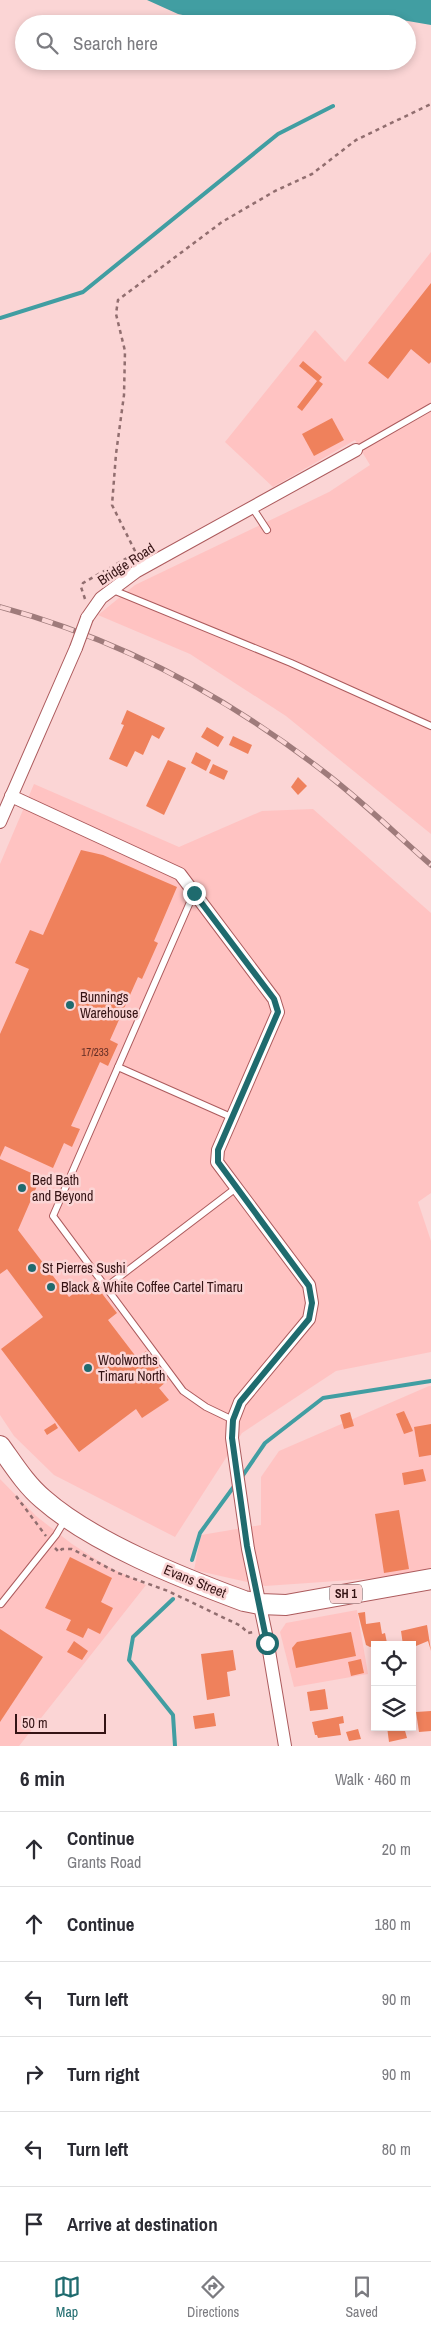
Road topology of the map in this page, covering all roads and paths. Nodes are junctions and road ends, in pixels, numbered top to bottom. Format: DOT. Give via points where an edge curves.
graph roads {
  1 [pos="431,104"];
  2 [pos="431,406"];
  3 [pos="356,450"];
  4 [pos="252,507"];
  5 [pos="267,530"];
  6 [pos="112,589"];
  7 [pos="86,599"];
  8 [pos="431,726"];
  9 [pos="11,796"];
  10 [pos="0,822"];
  11 [pos="194,893"];
  12 [pos="118,1067"];
  13 [pos="231,1117"];
  14 [pos="236,1188"];
  15 [pos="106,1287"];
  16 [pos="233,1420"];
  17 [pos="0,1446"];
  18 [pos="12,1491"];
  19 [pos="67,1517"];
  20 [pos="39,1528"];
  21 [pos="58,1551"];
  22 [pos="431,1579"];
  23 [pos="1,1604"];
  24 [pos="260,1604"];
  25 [pos="252,1632"];
  26 [pos="284,1746"];
  1 -- 7 [label="path" via="356,140 312,174 275,190 222,222 118,300 116,314 125,352 124,395 112,505 136,553 83,583 81,587"];
  2 -- 3 [label="lane"];
  3 -- 4 [label="street, Bridge Road"];
  4 -- 5 [label="lane"];
  4 -- 6 [label="street, Bridge Road" via="137,571"];
  6 -- 8 [label="lane" via="291,663"];
  6 -- 9 [label="street, Bridge Road, bridge" via="87,618"];
  9 -- 10 [label="street, Bridge Road"];
  9 -- 11 [label="street" via="180,874"];
  11 -- 12 [label="lane"];
  11 -- 13 [label="street" via="274,999 278,1012"];
  12 -- 13 [label="lane"];
  12 -- 15 [label="lane" via="53,1216"];
  13 -- 14 [label="street" via="218,1150 218,1162"];
  14 -- 15 [label="lane"];
  14 -- 16 [label="street" via="309,1286 312,1303 309,1319 240,1402"];
  15 -- 16 [label="lane" via="183,1391"];
  16 -- 24 [label="street" via="232,1438 243,1517"];
  17 -- 19 [label="highway, Evans Street / SH 1" via="32,1488"];
  18 -- 20 [label="path"];
  19 -- 23 [label="lane"];
  19 -- 24 [label="highway, Evans Street / SH 1" via="126,1551 181,1577"];
  21 -- 25 [label="path" via="72,1549 118,1573 168,1591 242,1626 248,1633"];
  22 -- 24 [label="highway, Evans Street / SH 1" via="286,1605"];
  24 -- 26 [label="street"];
}
